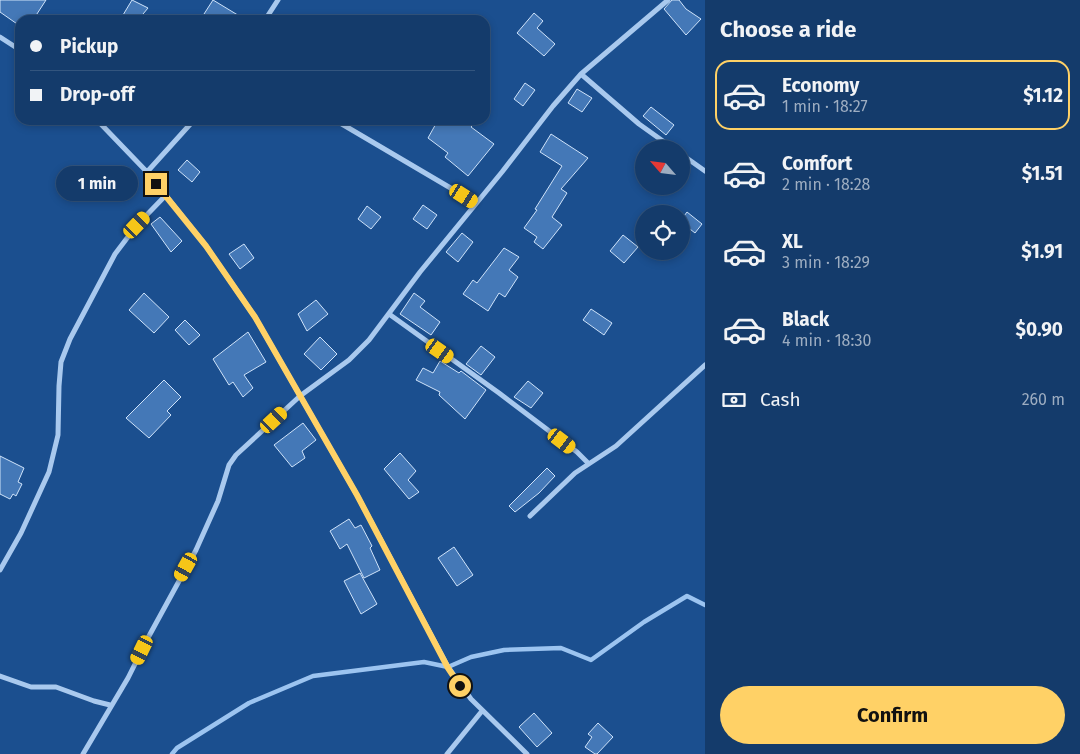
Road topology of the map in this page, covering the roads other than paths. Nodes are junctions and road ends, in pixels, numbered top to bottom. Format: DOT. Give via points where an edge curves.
graph roads {
  1 [pos="278,0"];
  2 [pos="668,0"];
  3 [pos="269,15"];
  4 [pos="0,37"];
  5 [pos="15,47"];
  6 [pos="581,74"];
  7 [pos="102,125"];
  8 [pos="190,125"];
  9 [pos="343,125"];
  10 [pos="661,140"];
  11 [pos="690,160"];
  12 [pos="705,170"];
  13 [pos="148,172"];
  14 [pos="166,195"];
  15 [pos="476,203"];
  16 [pos="389,314"];
  17 [pos="705,365"];
  18 [pos="300,396"];
  19 [pos="588,463"];
  20 [pos="530,516"];
  21 [pos="0,570"];
  22 [pos="0,676"];
  23 [pos="110,705"];
  24 [pos="482,711"];
  25 [pos="83,754"];
  26 [pos="447,754"];
  27 [pos="527,754"];
  1 -- 3 [label="street"];
  2 -- 6 [label="street"];
  4 -- 5 [label="street"];
  6 -- 10 [label="street"];
  6 -- 15 [label="street"];
  7 -- 13 [label="street"];
  8 -- 13 [label="street"];
  9 -- 15 [label="street"];
  11 -- 12 [label="street"];
  13 -- 14 [label="street"];
  14 -- 18 [label="street" via="255,317"];
  14 -- 21 [label="street" via="115,254 70,339 61,362 58,436 49,472"];
  15 -- 16 [label="street"];
  16 -- 18 [label="street" via="349,360"];
  16 -- 19 [label="street" via="499,392"];
  17 -- 19 [label="street" via="616,446"];
  18 -- 23 [label="street" via="236,455 196,550 128,678"];
  18 -- 24 [label="street" via="357,495 448,668"];
  19 -- 20 [label="street"];
  22 -- 23 [label="street" via="31,687 56,687"];
  23 -- 25 [label="street"];
  24 -- 26 [label="street"];
  24 -- 27 [label="street"];
}
